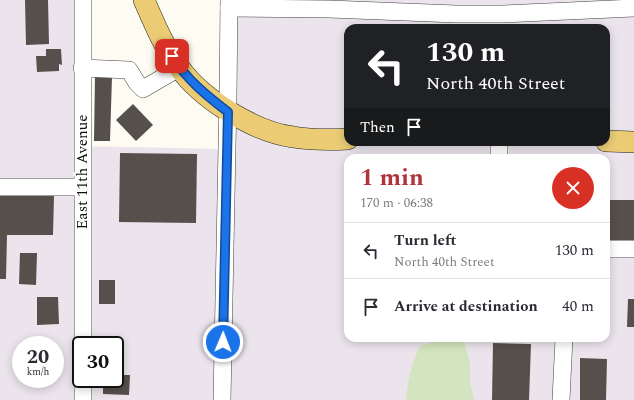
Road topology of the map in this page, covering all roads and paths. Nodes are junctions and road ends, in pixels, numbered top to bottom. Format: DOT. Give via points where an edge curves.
graph roads {
  1 [pos="83,0"];
  2 [pos="144,0"];
  3 [pos="229,4"];
  4 [pos="634,8"];
  5 [pos="82,68"];
  6 [pos="179,68"];
  7 [pos="228,112"];
  8 [pos="344,140"];
  9 [pos="610,141"];
  10 [pos="634,142"];
  11 [pos="0,187"];
  12 [pos="82,187"];
  13 [pos="610,249"];
  14 [pos="634,250"];
  15 [pos="83,336"];
  16 [pos="564,342"];
  17 [pos="83,388"];
  18 [pos="83,400"];
  19 [pos="222,400"];
  20 [pos="561,400"];
  1 -- 5 [label="street, East 11th Avenue"];
  2 -- 6 [label="main road" via="158,32"];
  3 -- 4 [label="street" via="374,12 472,14"];
  3 -- 7 [label="street"];
  5 -- 6 [label="street" via="129,70 144,89"];
  5 -- 12 [label="street, East 11th Avenue"];
  6 -- 7 [label="main road"];
  7 -- 8 [label="main road" via="292,137"];
  7 -- 19 [label="street"];
  9 -- 10 [label="main road"];
  11 -- 12 [label="street"];
  12 -- 15 [label="street, East 11th Avenue"];
  13 -- 14 [label="street"];
  16 -- 20 [label="street"];
  17 -- 18 [label="street"];
}
